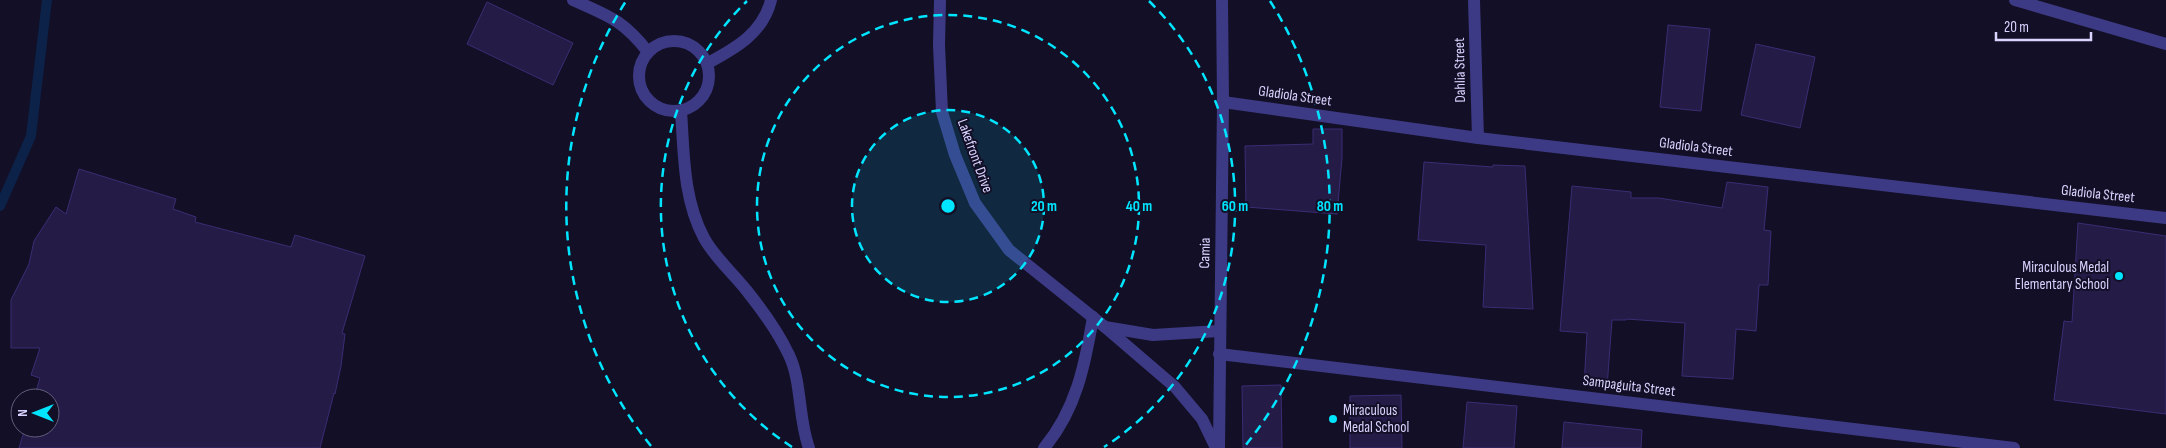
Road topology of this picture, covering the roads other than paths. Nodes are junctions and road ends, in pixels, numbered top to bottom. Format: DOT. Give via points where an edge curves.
graph roads {
  1 [pos="576,0"];
  2 [pos="771,0"];
  3 [pos="940,0"];
  4 [pos="1222,0"];
  5 [pos="1474,0"];
  6 [pos="2015,0"];
  7 [pos="2166,44"];
  8 [pos="648,52"];
  9 [pos="708,63"];
  10 [pos="1223,102"];
  11 [pos="681,111"];
  12 [pos="1478,138"];
  13 [pos="2166,218"];
  14 [pos="1093,317"];
  15 [pos="1105,327"];
  16 [pos="1219,331"];
  17 [pos="1219,354"];
  18 [pos="809,448"];
  19 [pos="1044,448"];
  20 [pos="1218,448"];
  21 [pos="2014,448"];
  1 -- 8 [label="street" via="630,30"];
  2 -- 9 [label="street" via="758,28 745,42"];
  3 -- 14 [label="street, Lakefront Drive" via="942,112 955,156 975,203 1008,250"];
  4 -- 10 [label="street, Camia"];
  5 -- 12 [label="street, Dahlia Street"];
  6 -- 7 [label="street"];
  8 -- 9 [label="street" via="660,43 673,40 688,42 700,50"];
  8 -- 11 [label="street" via="639,72 644,93 660,108"];
  9 -- 11 [label="street" via="708,87 702,98"];
  10 -- 12 [label="street, Gladiola Street"];
  10 -- 16 [label="street, Camia"];
  11 -- 18 [label="street" via="685,169 695,218 704,238 768,320 786,350 794,371 799,410"];
  12 -- 13 [label="street, Gladiola Street"];
  14 -- 15 [label="street, Lakefront Drive"];
  14 -- 19 [label="street" via="1078,387 1070,408"];
  15 -- 16 [label="street" via="1153,335"];
  15 -- 20 [label="street, Lakefront Drive" via="1192,405"];
  16 -- 17 [label="street, Camia"];
  17 -- 20 [label="street, Camia"];
  17 -- 21 [label="street, Sampaguita Street"];
}
